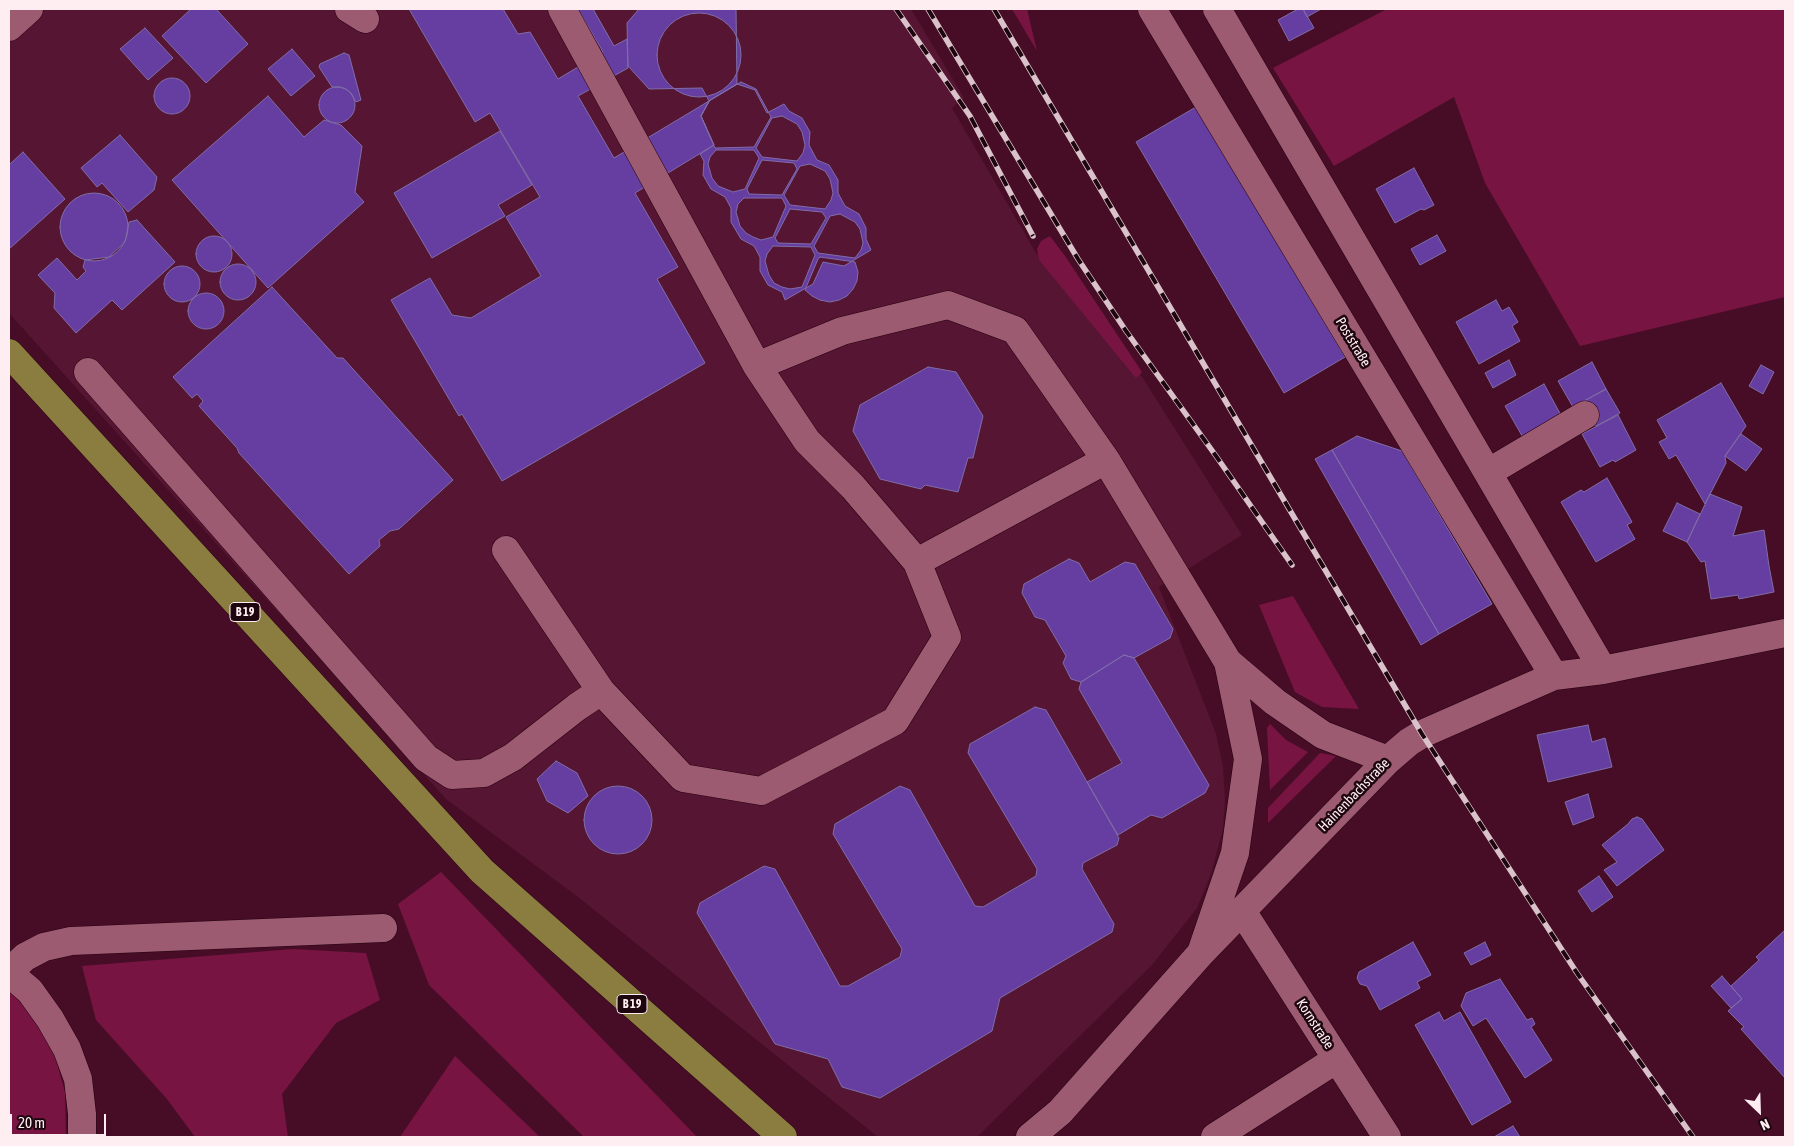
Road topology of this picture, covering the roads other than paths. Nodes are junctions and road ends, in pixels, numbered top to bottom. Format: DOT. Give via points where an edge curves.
graph roads {
  1 [pos="29,9"];
  2 [pos="562,9"];
  3 [pos="1152,9"];
  4 [pos="1217,9"];
  5 [pos="9,27"];
  6 [pos="9,354"];
  7 [pos="757,366"];
  8 [pos="88,372"];
  9 [pos="1585,415"];
  10 [pos="1106,460"];
  11 [pos="1489,472"];
  12 [pos="506,550"];
  13 [pos="917,562"];
  14 [pos="1785,633"];
  15 [pos="1228,662"];
  16 [pos="1603,670"];
  17 [pos="1554,676"];
  18 [pos="601,691"];
  19 [pos="1388,760"];
  20 [pos="1242,911"];
  21 [pos="383,928"];
  22 [pos="1201,953"];
  23 [pos="9,972"];
  24 [pos="1337,1059"];
  25 [pos="1060,1112"];
  26 [pos="82,1137"];
  27 [pos="783,1137"];
  28 [pos="1030,1137"];
  29 [pos="1046,1137"];
  30 [pos="1215,1137"];
  31 [pos="1387,1137"];
  1 -- 5 [label="street"];
  2 -- 7 [label="street"];
  3 -- 17 [label="street, Poststraße"];
  4 -- 11 [label="street"];
  6 -- 27 [label="main road, B 19" via="482,871"];
  7 -- 10 [label="street" via="842,331 948,305 1015,330"];
  7 -- 13 [label="street" via="807,441 853,487"];
  8 -- 18 [label="street" via="426,758 452,775 484,773 513,757"];
  9 -- 11 [label="street"];
  10 -- 13 [label="street"];
  10 -- 15 [label="street"];
  11 -- 16 [label="street"];
  12 -- 18 [label="street"];
  13 -- 18 [label="street" via="947,637 895,721 761,791 684,778"];
  14 -- 16 [label="street, Hainenbachstraße"];
  15 -- 19 [label="street" via="1275,702 1323,735"];
  15 -- 22 [label="street" via="1248,759 1236,853"];
  16 -- 17 [label="street, Hainenbachstraße"];
  17 -- 19 [label="street, Hainenbachstraße" via="1422,734"];
  19 -- 20 [label="street, Hainenbachstraße"];
  20 -- 22 [label="street, Hainenbachstraße"];
  20 -- 24 [label="street, Kornstraße"];
  21 -- 23 [label="street" via="71,941 44,947 25,957"];
  22 -- 25 [label="street, Hainenbachstraße"];
  23 -- 26 [label="street" via="35,998 67,1049 78,1079"];
  24 -- 30 [label="street"];
  24 -- 31 [label="street, Kornstraße"];
  25 -- 28 [label="street, Hainenbachstraße"];
  25 -- 29 [label="street"];
}
